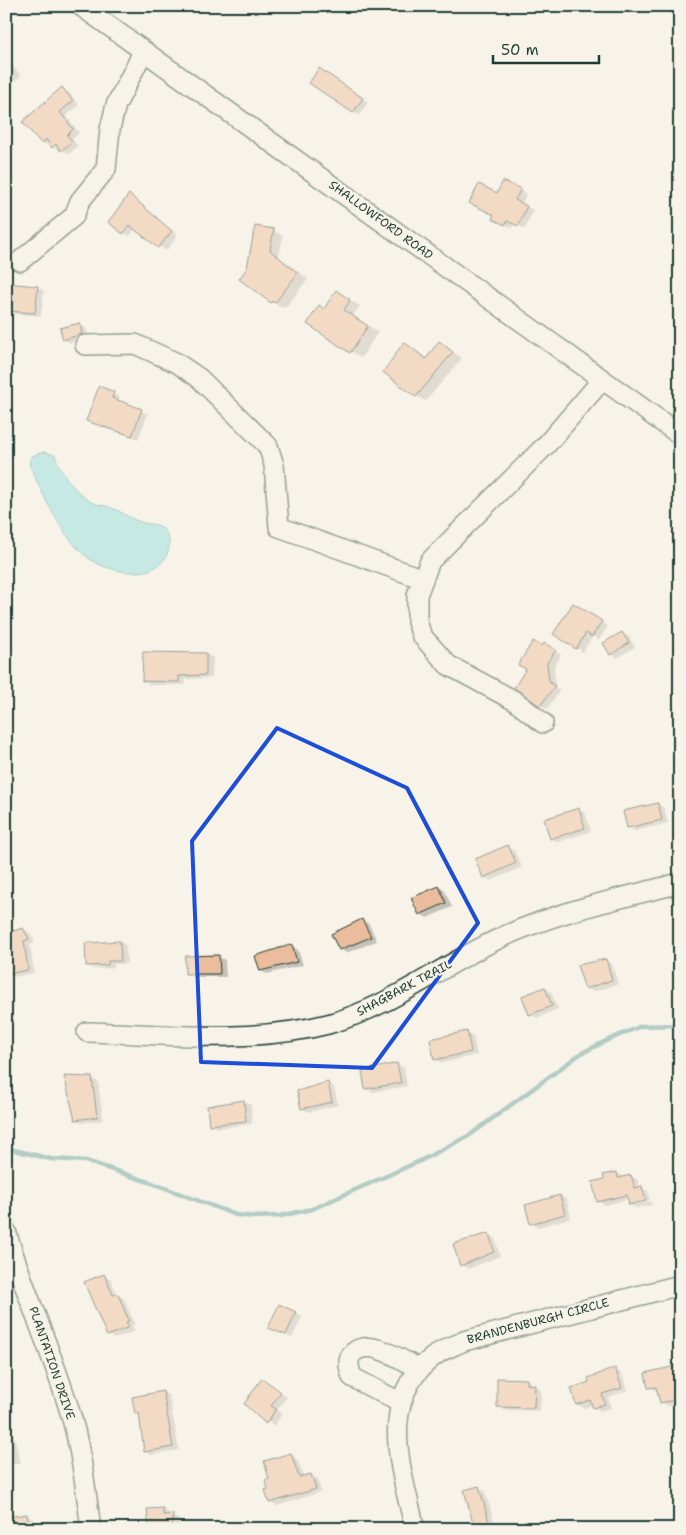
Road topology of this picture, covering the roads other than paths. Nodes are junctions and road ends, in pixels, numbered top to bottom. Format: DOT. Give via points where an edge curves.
graph roads {
  1 [pos="81,6"];
  2 [pos="143,52"];
  3 [pos="20,261"];
  4 [pos="85,344"];
  5 [pos="602,380"];
  6 [pos="680,435"];
  7 [pos="423,579"];
  8 [pos="543,723"];
  9 [pos="680,883"];
  10 [pos="87,1032"];
  11 [pos="6,1231"];
  12 [pos="680,1285"];
  13 [pos="420,1369"];
  14 [pos="401,1403"];
  15 [pos="91,1529"];
  16 [pos="415,1529"];
  1 -- 2 [label="street, SHALLOWFORD ROAD"];
  2 -- 3 [label="street" via="116,105 106,169 80,201 74,216"];
  2 -- 5 [label="street, SHALLOWFORD ROAD"];
  4 -- 7 [label="street" via="135,344 177,363 200,378 268,446 274,465 279,527"];
  5 -- 6 [label="street, SHALLOWFORD ROAD"];
  5 -- 7 [label="street" via="547,444 430,561"];
  7 -- 8 [label="street" via="417,595 417,622 422,636 448,665 515,701"];
  9 -- 10 [label="street, SHAGBARK TRAIL" via="573,910 536,923 462,958 380,1004 328,1024 248,1036"];
  11 -- 15 [label="street, PLANTATION DRIVE" via="73,1420"];
  12 -- 13 [label="street, BRANDENBURGH CIRCLE" via="464,1341 440,1352"];
  13 -- 14 [label="street, BRANDENBURGH CIRCLE"];
  13 -- 14 [label="street" via="371,1346 361,1347 351,1354 348,1364 352,1377"];
  14 -- 16 [label="street, BRANDENBURGH CIRCLE" via="396,1426 397,1446"];
}
